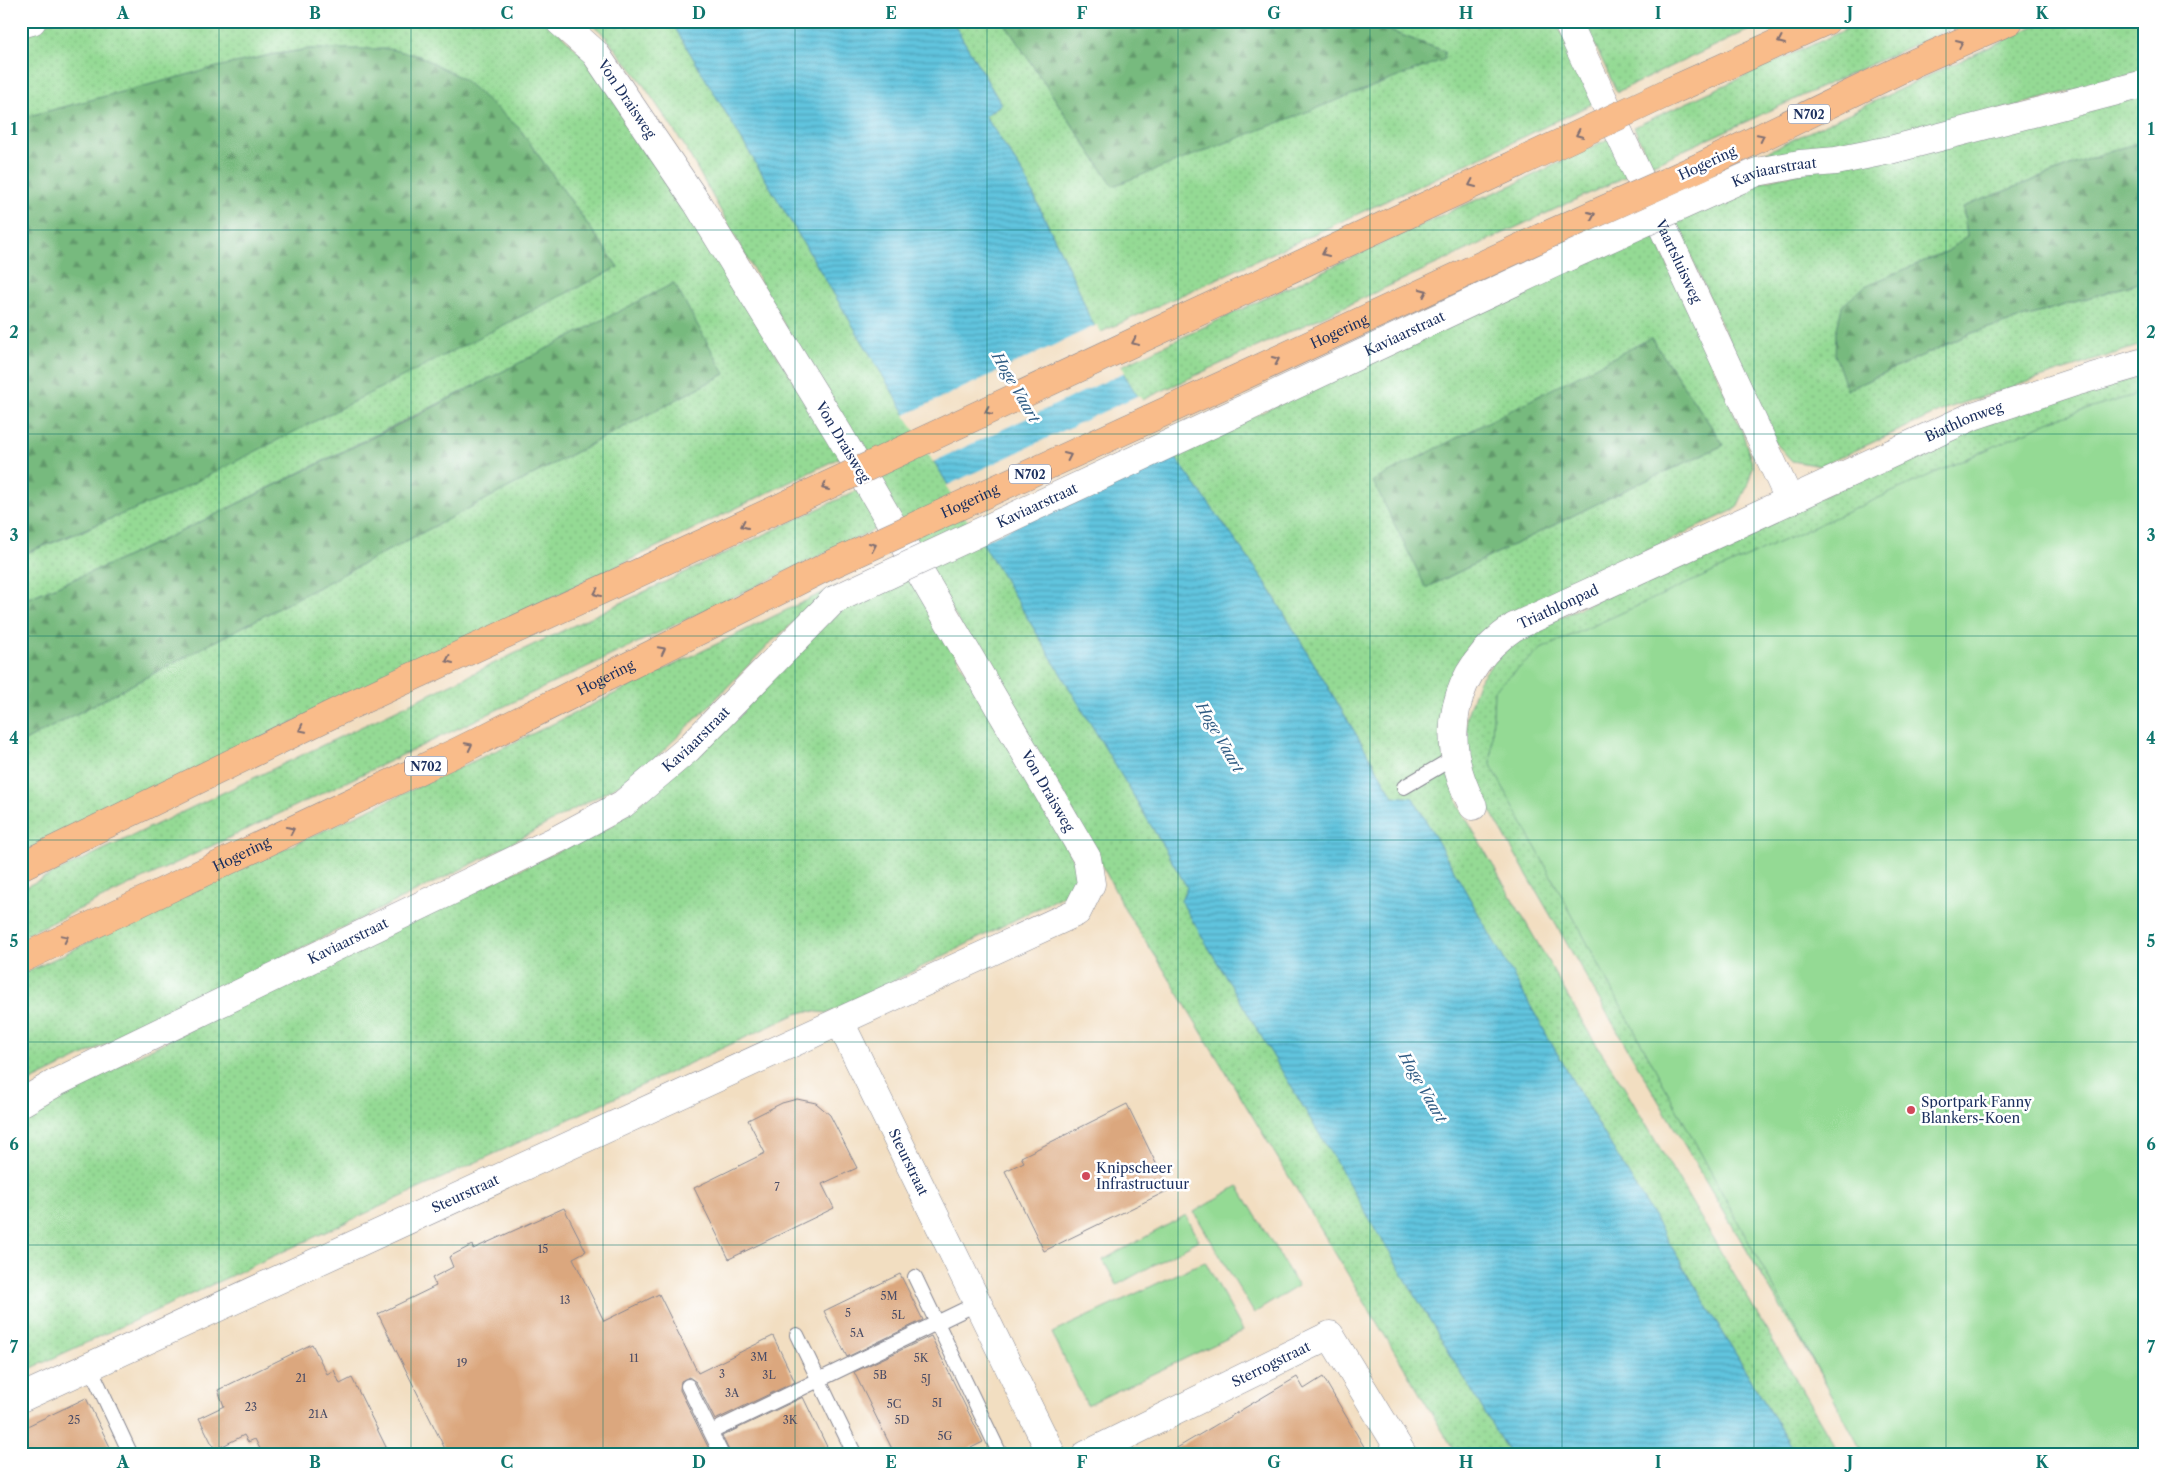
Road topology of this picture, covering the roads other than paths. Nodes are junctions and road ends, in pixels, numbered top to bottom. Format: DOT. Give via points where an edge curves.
graph roads {
  1 [pos="32,21"];
  2 [pos="559,21"];
  3 [pos="1567,21"];
  4 [pos="1826,21"];
  5 [pos="2009,21"];
  6 [pos="21,24"];
  7 [pos="2144,84"];
  8 [pos="2144,362"];
  9 [pos="1790,501"];
  10 [pos="1455,756"];
  11 [pos="1404,787"];
  12 [pos="1473,806"];
  13 [pos="21,866"];
  14 [pos="1091,884"];
  15 [pos="21,959"];
  16 [pos="840,1022"];
  17 [pos="21,1104"];
  18 [pos="915,1277"];
  19 [pos="978,1303"];
  20 [pos="937,1323"];
  21 [pos="797,1335"];
  22 [pos="90,1367"];
  23 [pos="818,1380"];
  24 [pos="688,1386"];
  25 [pos="21,1398"];
  26 [pos="710,1432"];
  27 [pos="131,1455"];
  28 [pos="722,1455"];
  29 [pos="855,1455"];
  30 [pos="993,1455"];
  31 [pos="1052,1455"];
  32 [pos="1086,1455"];
  33 [pos="1403,1455"];
  1 -- 6 [label="street"];
  2 -- 14 [label="street, Von Draisweg" via="595,53 697,203 839,434 1087,858"];
  3 -- 9 [label="street, Vaartsluisweg"];
  4 -- 13 [label="highway, one-way, bridge" via="351,705"];
  15 -- 5 [label="highway, Hogering / N702, one-way, bridge" via="470,746 828,566 1702,166 1916,62"];
  7 -- 17 [label="street, Kaviaarstraat, bridge" via="1881,152 1758,172 1561,260 834,600 688,749 623,804 558,839 57,1082"];
  8 -- 9 [label="street, Biathlonweg" via="1972,416"];
  9 -- 10 [label="street, Triathlonpad" via="1533,617 1496,639 1475,664 1459,698 1452,736"];
  10 -- 11 [label="lane"];
  10 -- 12 [label="street, Triathlonpad" via="1461,782"];
  14 -- 16 [label="street, Steurstraat" via="1077,912"];
  16 -- 19 [label="street, Steurstraat"];
  16 -- 22 [label="street, Steurstraat"];
  18 -- 20 [label="lane"];
  19 -- 20 [label="lane"];
  19 -- 31 [label="street, Steurstraat"];
  20 -- 23 [label="lane"];
  20 -- 30 [label="lane" via="999,1452"];
  21 -- 23 [label="lane"];
  22 -- 25 [label="street, Steurstraat"];
  22 -- 27 [label="lane"];
  23 -- 26 [label="lane"];
  23 -- 29 [label="lane"];
  24 -- 26 [label="lane"];
  26 -- 28 [label="lane"];
  32 -- 33 [label="street, Sterrogstraat" via="1330,1335"];
}
